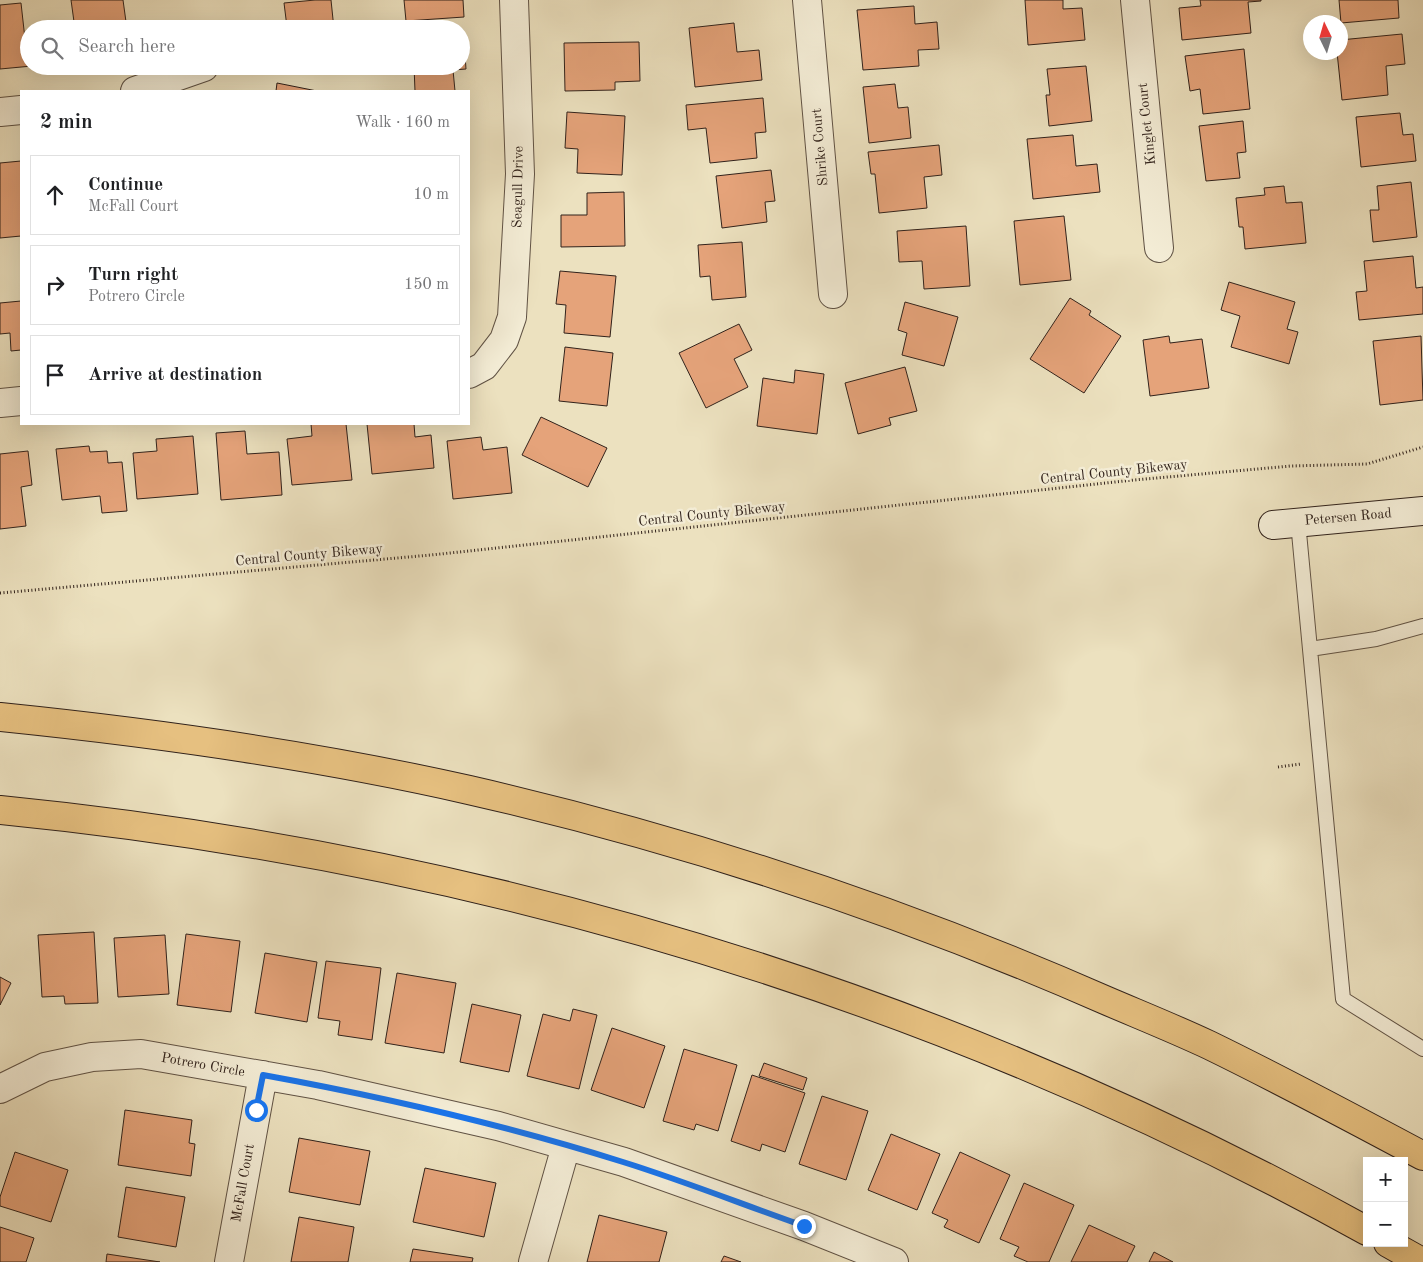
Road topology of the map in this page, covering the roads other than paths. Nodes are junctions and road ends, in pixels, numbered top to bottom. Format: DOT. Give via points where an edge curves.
graph roads {
  1 [pos="520,0"];
  2 [pos="807,0"];
  3 [pos="1134,0"];
  4 [pos="181,75"];
  5 [pos="137,90"];
  6 [pos="20,110"];
  7 [pos="0,112"];
  8 [pos="1159,248"];
  9 [pos="833,294"];
  10 [pos="476,370"];
  11 [pos="20,401"];
  12 [pos="0,403"];
  13 [pos="1423,511"];
  14 [pos="1285,524"];
  15 [pos="1423,626"];
  16 [pos="1310,649"];
  17 [pos="0,717"];
  18 [pos="0,810"];
  19 [pos="1423,1049"];
  20 [pos="263,1075"];
  21 [pos="0,1089"];
  22 [pos="566,1146"];
  23 [pos="1423,1156"];
  24 [pos="1363,1229"];
  25 [pos="1395,1247"];
  26 [pos="861,1256"];
  27 [pos="229,1262"];
  28 [pos="533,1262"];
  29 [pos="894,1262"];
  30 [pos="1422,1262"];
  1 -- 10 [label="street, Seagull Drive" via="520,174 512,317 504,340"];
  2 -- 9 [label="street, Shrike Court"];
  3 -- 8 [label="street, Kinglet Court"];
  4 -- 5 [label="street"];
  6 -- 7 [label="street"];
  11 -- 12 [label="street"];
  13 -- 14 [label="street, Petersen Road"];
  14 -- 16 [label="lane"];
  15 -- 16 [label="lane" via="1376,639"];
  16 -- 19 [label="lane" via="1343,999"];
  17 -- 23 [label="highway" via="118,729 285,753 458,788 595,822 757,868 1029,966 1206,1043"];
  18 -- 24 [label="highway" via="108,820 259,843 446,880 582,914 731,957 992,1051 1172,1131"];
  20 -- 21 [label="street, Potrero Circle" via="141,1054 92,1057 45,1067"];
  20 -- 22 [label="street, Potrero Circle" via="498,1126"];
  20 -- 27 [label="street, McFall Court"];
  22 -- 26 [label="street, Potrero Circle" via="633,1165 804,1226"];
  22 -- 28 [label="street"];
  25 -- 30 [label="highway"];
  26 -- 29 [label="street, Potrero Circle"];
}
